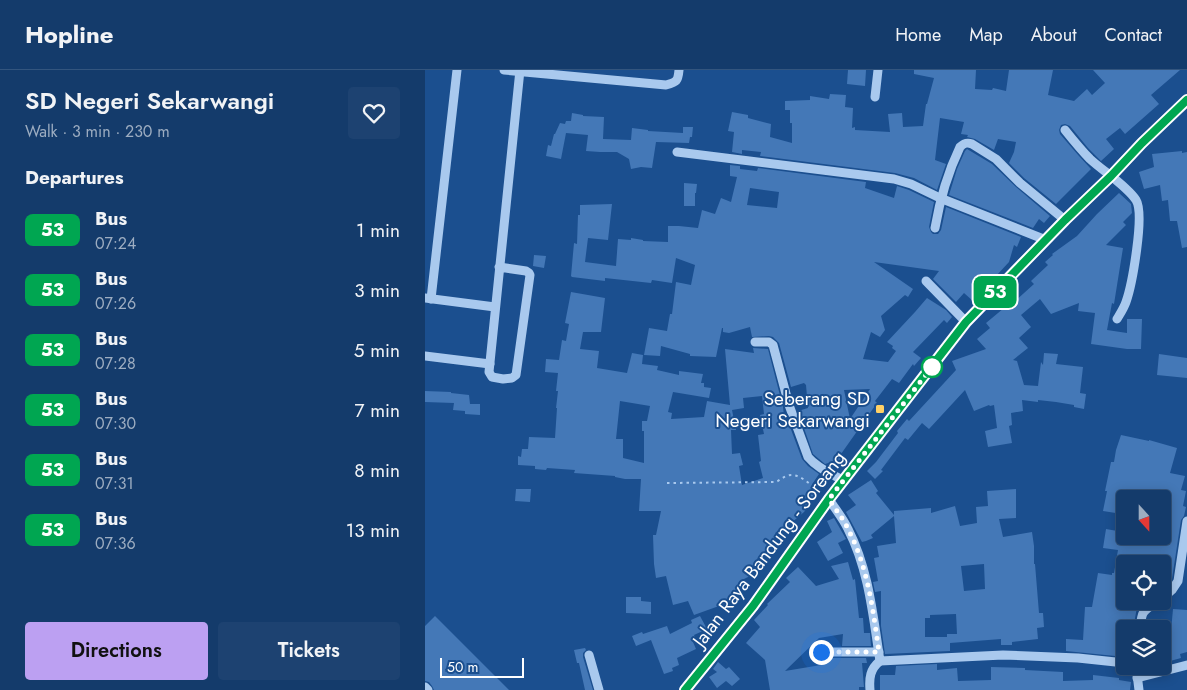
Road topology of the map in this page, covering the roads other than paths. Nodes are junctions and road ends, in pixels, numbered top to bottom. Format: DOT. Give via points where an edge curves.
graph roads {
  1 [pos="457,70"];
  2 [pos="504,70"];
  3 [pos="679,70"];
  4 [pos="877,70"];
  5 [pos="520,71"];
  6 [pos="875,97"];
  7 [pos="1187,100"];
  8 [pos="1065,130"];
  9 [pos="677,152"];
  10 [pos="1111,176"];
  11 [pos="940,198"];
  12 [pos="1065,220"];
  13 [pos="935,228"];
  14 [pos="1046,240"];
  15 [pos="499,267"];
  16 [pos="926,281"];
  17 [pos="428,298"];
  18 [pos="495,307"];
  19 [pos="1117,319"];
  20 [pos="966,322"];
  21 [pos="755,342"];
  22 [pos="425,356"];
  23 [pos="490,364"];
  24 [pos="844,481"];
  25 [pos="829,499"];
  26 [pos="1187,520"];
  27 [pos="1183,581"];
  28 [pos="1171,591"];
  29 [pos="816,652"];
  30 [pos="589,655"];
  31 [pos="880,657"];
  32 [pos="1116,662"];
  33 [pos="1187,665"];
  34 [pos="1137,675"];
  35 [pos="1137,678"];
  36 [pos="425,687"];
  37 [pos="428,690"];
  38 [pos="599,690"];
  39 [pos="685,690"];
  40 [pos="870,690"];
  41 [pos="1139,690"];
  1 -- 17 [label="street"];
  2 -- 5 [label="street"];
  3 -- 5 [label="street" via="675,83 666,86"];
  4 -- 6 [label="street"];
  5 -- 15 [label="street"];
  7 -- 10 [label="main road, Jalan Raya Bandung - Soreang"];
  8 -- 10 [label="street"];
  9 -- 11 [label="street" via="894,179"];
  10 -- 12 [label="main road, Jalan Raya Bandung - Soreang"];
  10 -- 19 [label="street" via="1137,201 1139,210 1131,284"];
  11 -- 12 [label="street" via="960,147 968,143 996,158"];
  11 -- 13 [label="street"];
  11 -- 14 [label="street"];
  12 -- 14 [label="main road, Jalan Raya Bandung - Soreang"];
  14 -- 20 [label="main road, Jalan Raya Bandung - Soreang"];
  15 -- 18 [label="street"];
  15 -- 23 [label="street" via="527,271 530,275 516,375 503,379 492,377"];
  16 -- 20 [label="street"];
  17 -- 18 [label="street"];
  18 -- 23 [label="street"];
  20 -- 24 [label="main road, Jalan Raya Bandung - Soreang"];
  21 -- 24 [label="street" via="773,344 789,405 808,457"];
  22 -- 23 [label="street"];
  24 -- 25 [label="main road, Jalan Raya Bandung - Soreang"];
  25 -- 31 [label="street" via="847,527 863,568"];
  25 -- 39 [label="main road, Jalan Raya Bandung - Soreang" via="753,606"];
  26 -- 27 [label="street"];
  27 -- 28 [label="street"];
  29 -- 31 [label="street"];
  30 -- 38 [label="street"];
  31 -- 32 [label="street" via="1003,655"];
  31 -- 40 [label="street" via="871,674"];
  33 -- 35 [label="street"];
  34 -- 35 [label="street"];
  35 -- 41 [label="street"];
  36 -- 37 [label="street"];
}
